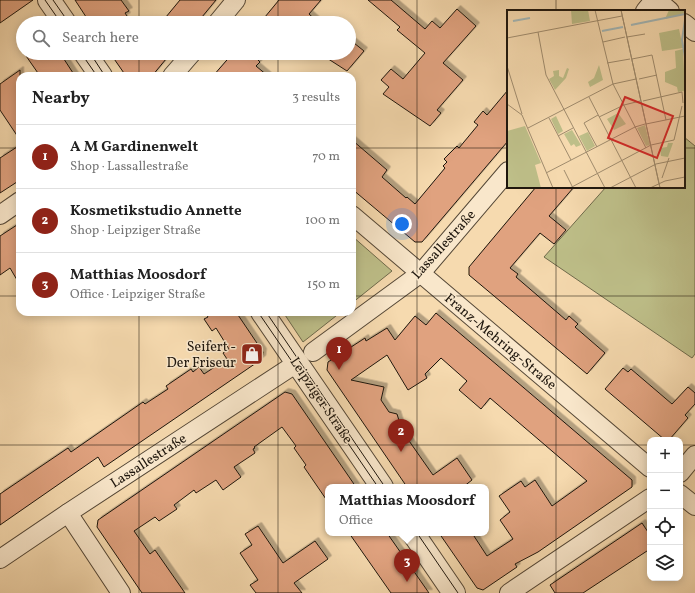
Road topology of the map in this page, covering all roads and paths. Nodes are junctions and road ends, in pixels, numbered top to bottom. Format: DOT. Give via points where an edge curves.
graph roads {
  1 [pos="49,0"];
  2 [pos="236,0"];
  3 [pos="654,0"];
  4 [pos="657,0"];
  5 [pos="646,10"];
  6 [pos="669,10"];
  7 [pos="60,16"];
  8 [pos="223,16"];
  9 [pos="685,23"];
  10 [pos="695,32"];
  11 [pos="90,60"];
  12 [pos="188,60"];
  13 [pos="98,72"];
  14 [pos="181,72"];
  15 [pos="507,172"];
  16 [pos="16,204"];
  17 [pos="0,215"];
  18 [pos="356,218"];
  19 [pos="421,273"];
  20 [pos="266,316"];
  21 [pos="305,358"];
  22 [pos="695,455"];
  23 [pos="647,465"];
  24 [pos="683,469"];
  25 [pos="380,484"];
  26 [pos="683,496"];
  27 [pos="647,500"];
  28 [pos="695,506"];
  29 [pos="68,513"];
  30 [pos="415,536"];
  31 [pos="0,559"];
  32 [pos="121,593"];
  33 [pos="454,593"];
  34 [pos="509,593"];
  1 -- 7 [label="street"];
  2 -- 8 [label="street"];
  3 -- 5 [label="street"];
  4 -- 6 [label="street"];
  9 -- 10 [label="street"];
  11 -- 13 [label="street"];
  12 -- 14 [label="street"];
  15 -- 19 [label="street, Lassallestraße"];
  16 -- 17 [label="street"];
  18 -- 19 [label="street, Franz-Mehring-Straße"];
  19 -- 21 [label="street, Lassallestraße"];
  19 -- 23 [label="street, Franz-Mehring-Straße"];
  20 -- 21 [label="street, Leipziger Straße"];
  21 -- 25 [label="street, Leipziger Straße"];
  21 -- 29 [label="street, Lassallestraße"];
  22 -- 24 [label="street"];
  26 -- 28 [label="street"];
  27 -- 34 [label="street"];
  29 -- 31 [label="street, Lassallestraße"];
  29 -- 32 [label="street"];
  30 -- 33 [label="street"];
}
